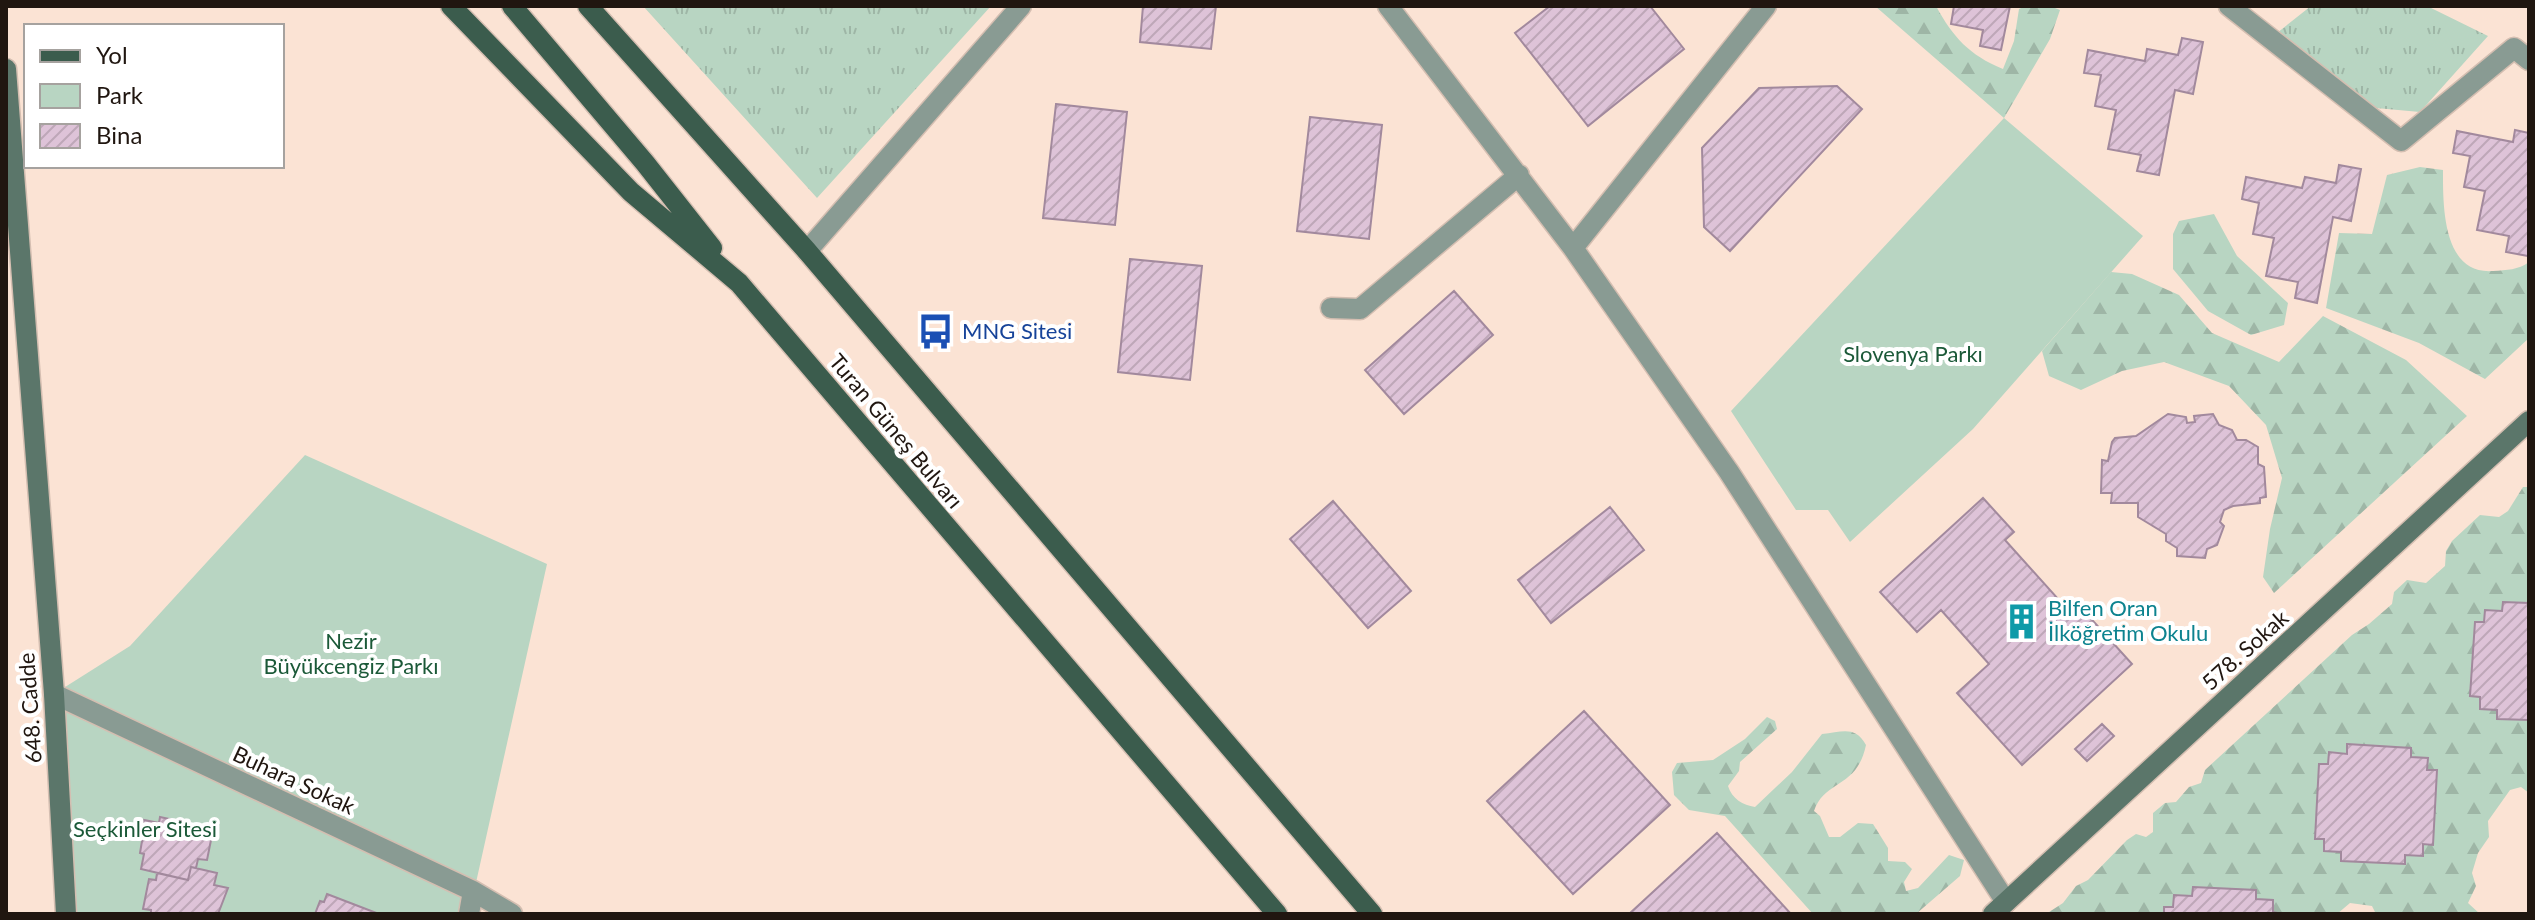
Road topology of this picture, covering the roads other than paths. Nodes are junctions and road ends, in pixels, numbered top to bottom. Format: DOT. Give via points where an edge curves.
graph roads {
  1 [pos="451,6"];
  2 [pos="512,6"];
  3 [pos="588,6"];
  4 [pos="1021,6"];
  5 [pos="1388,6"];
  6 [pos="1766,6"];
  7 [pos="2229,6"];
  8 [pos="2529,60"];
  9 [pos="6,69"];
  10 [pos="1519,175"];
  11 [pos="1573,248"];
  12 [pos="807,251"];
  13 [pos="739,283"];
  14 [pos="1331,308"];
  15 [pos="2529,421"];
  16 [pos="54,694"];
  17 [pos="473,891"];
  18 [pos="1999,908"];
  19 [pos="66,914"];
  20 [pos="469,914"];
  21 [pos="512,914"];
  22 [pos="1277,914"];
  23 [pos="1372,914"];
  1 -- 13 [label="main road, Turan Güneş Bulvarı" via="631,192"];
  2 -- 13 [label="main road"];
  3 -- 12 [label="main road"];
  4 -- 12 [label="street"];
  5 -- 10 [label="street"];
  6 -- 11 [label="street"];
  7 -- 8 [label="street" via="2401,141 2514,48"];
  9 -- 16 [label="street, 648. Cadde"];
  10 -- 11 [label="street"];
  10 -- 14 [label="street" via="1360,309"];
  11 -- 18 [label="street" via="1729,472"];
  12 -- 23 [label="main road"];
  13 -- 22 [label="main road, Turan Güneş Bulvarı"];
  15 -- 18 [label="street, 578. Sokak"];
  16 -- 17 [label="street, Buhara Sokak"];
  16 -- 19 [label="street, 648. Cadde"];
  17 -- 20 [label="street"];
  17 -- 21 [label="street, Buhara Sokak"];
}
